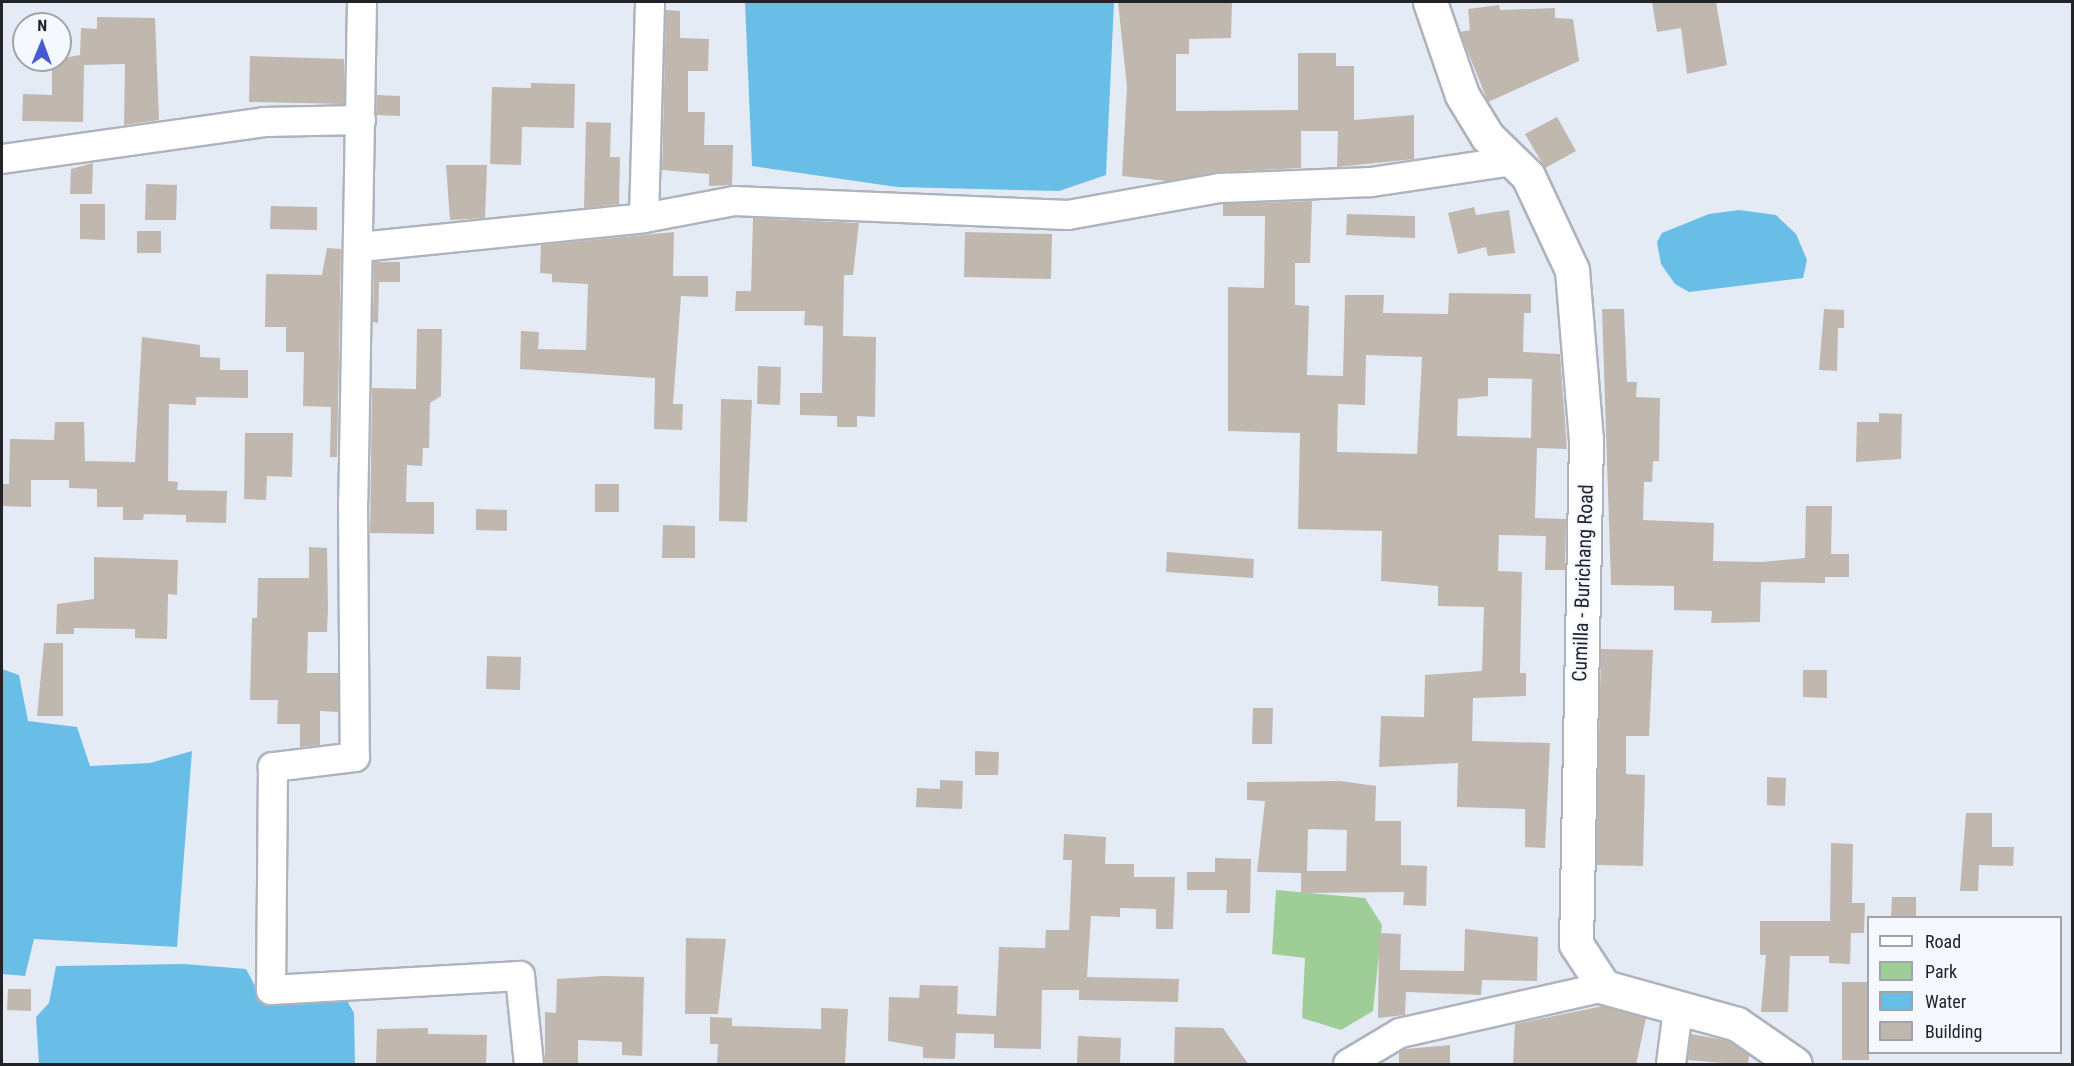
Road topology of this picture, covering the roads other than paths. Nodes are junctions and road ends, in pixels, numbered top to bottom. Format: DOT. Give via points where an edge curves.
graph roads {
  1 [pos="362,2"];
  2 [pos="650,2"];
  3 [pos="1430,2"];
  4 [pos="361,120"];
  5 [pos="2,159"];
  6 [pos="1512,161"];
  7 [pos="644,218"];
  8 [pos="360,247"];
  9 [pos="1604,987"];
  10 [pos="1678,1009"];
  11 [pos="529,1065"];
  12 [pos="1348,1065"];
  13 [pos="1671,1065"];
  14 [pos="1795,1065"];
  1 -- 4 [label="street"];
  2 -- 7 [label="street"];
  3 -- 6 [label="main road, Cumilla - Burichang Road" via="1462,95 1487,136"];
  4 -- 5 [label="street" via="264,122"];
  4 -- 8 [label="street"];
  6 -- 7 [label="street" via="1371,182 1220,188 1068,215 734,201"];
  6 -- 9 [label="main road, Cumilla - Burichang Road" via="1528,176 1572,270 1586,439 1576,944"];
  7 -- 8 [label="street"];
  8 -- 11 [label="street" via="353,501 355,757 273,767 271,990 519,976"];
  9 -- 10 [label="main road"];
  9 -- 12 [label="street" via="1400,1033"];
  10 -- 13 [label="street"];
  10 -- 14 [label="main road" via="1737,1024"];
}
